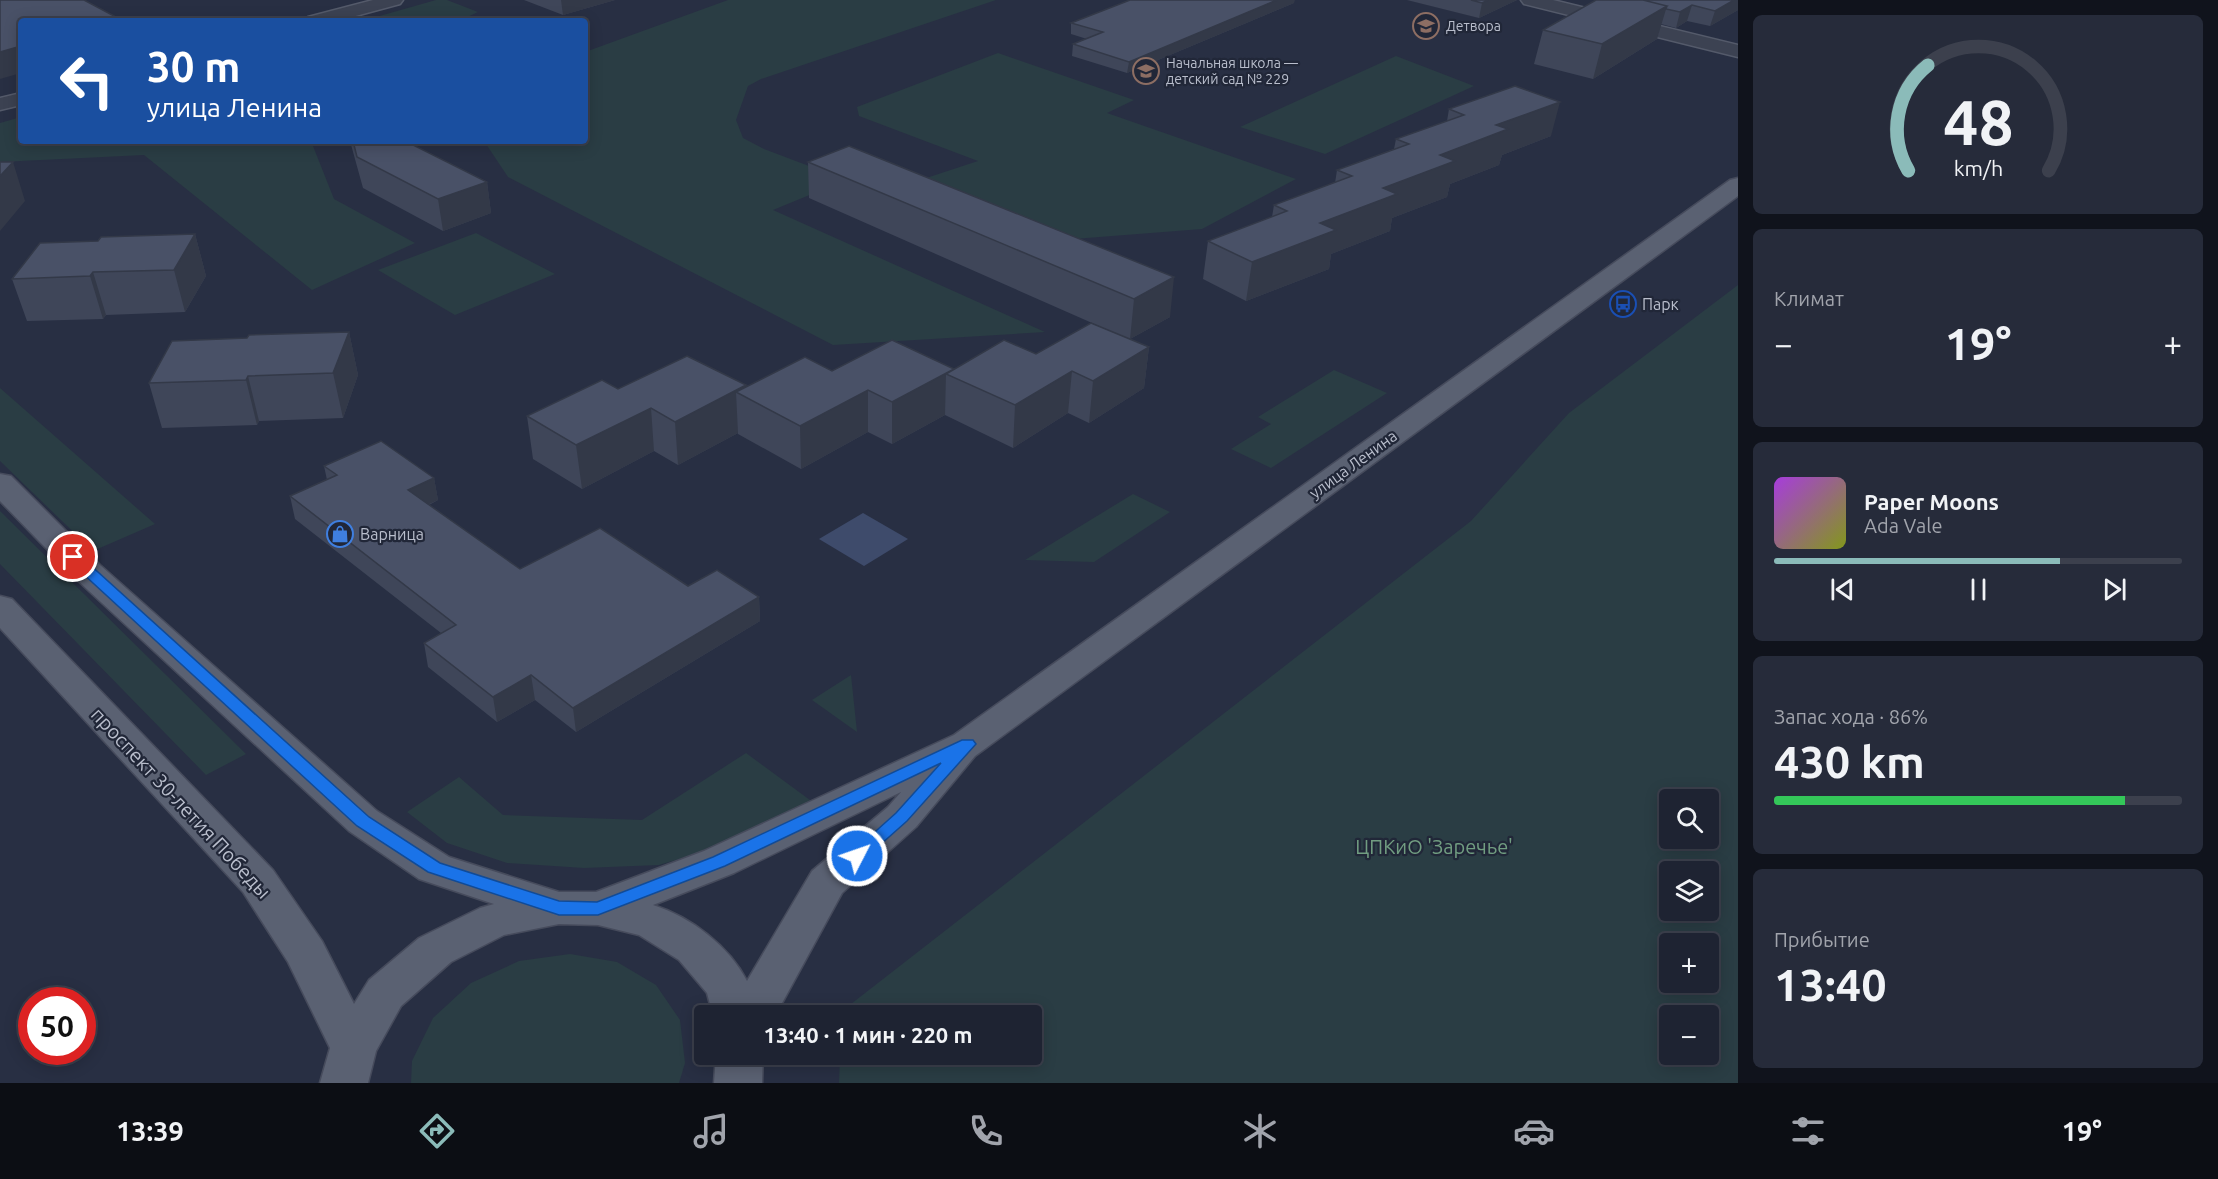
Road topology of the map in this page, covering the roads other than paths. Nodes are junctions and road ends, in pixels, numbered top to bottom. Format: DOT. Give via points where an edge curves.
graph roads {
  1 [pos="394,0"];
  2 [pos="1530,0"];
  3 [pos="326,18"];
  4 [pos="1738,51"];
  5 [pos="18,100"];
  6 [pos="0,104"];
  7 [pos="1738,185"];
  8 [pos="0,483"];
  9 [pos="0,607"];
  10 [pos="968,744"];
  11 [pos="579,908"];
  12 [pos="733,1005"];
  13 [pos="758,1005"];
  14 [pos="348,1065"];
  15 [pos="739,1065"];
  16 [pos="738,1083"];
  1 -- 3 [label="street"];
  2 -- 4 [label="street"];
  5 -- 6 [label="street"];
  7 -- 10 [label="main road, улица Ленина"];
  8 -- 11 [label="main road" via="88,572 363,821 434,868"];
  9 -- 14 [label="main road, проспект 30-летия Победы" via="258,881 306,953"];
  10 -- 11 [label="main road, улица Ленина" via="719,862"];
  10 -- 13 [label="main road, улица Ленина" via="902,817 827,882"];
  11 -- 12 [label="main road" via="651,921 695,948 727,986"];
  11 -- 14 [label="main road" via="495,921 435,950 385,993"];
  15 -- 16 [label="main road"];
}
